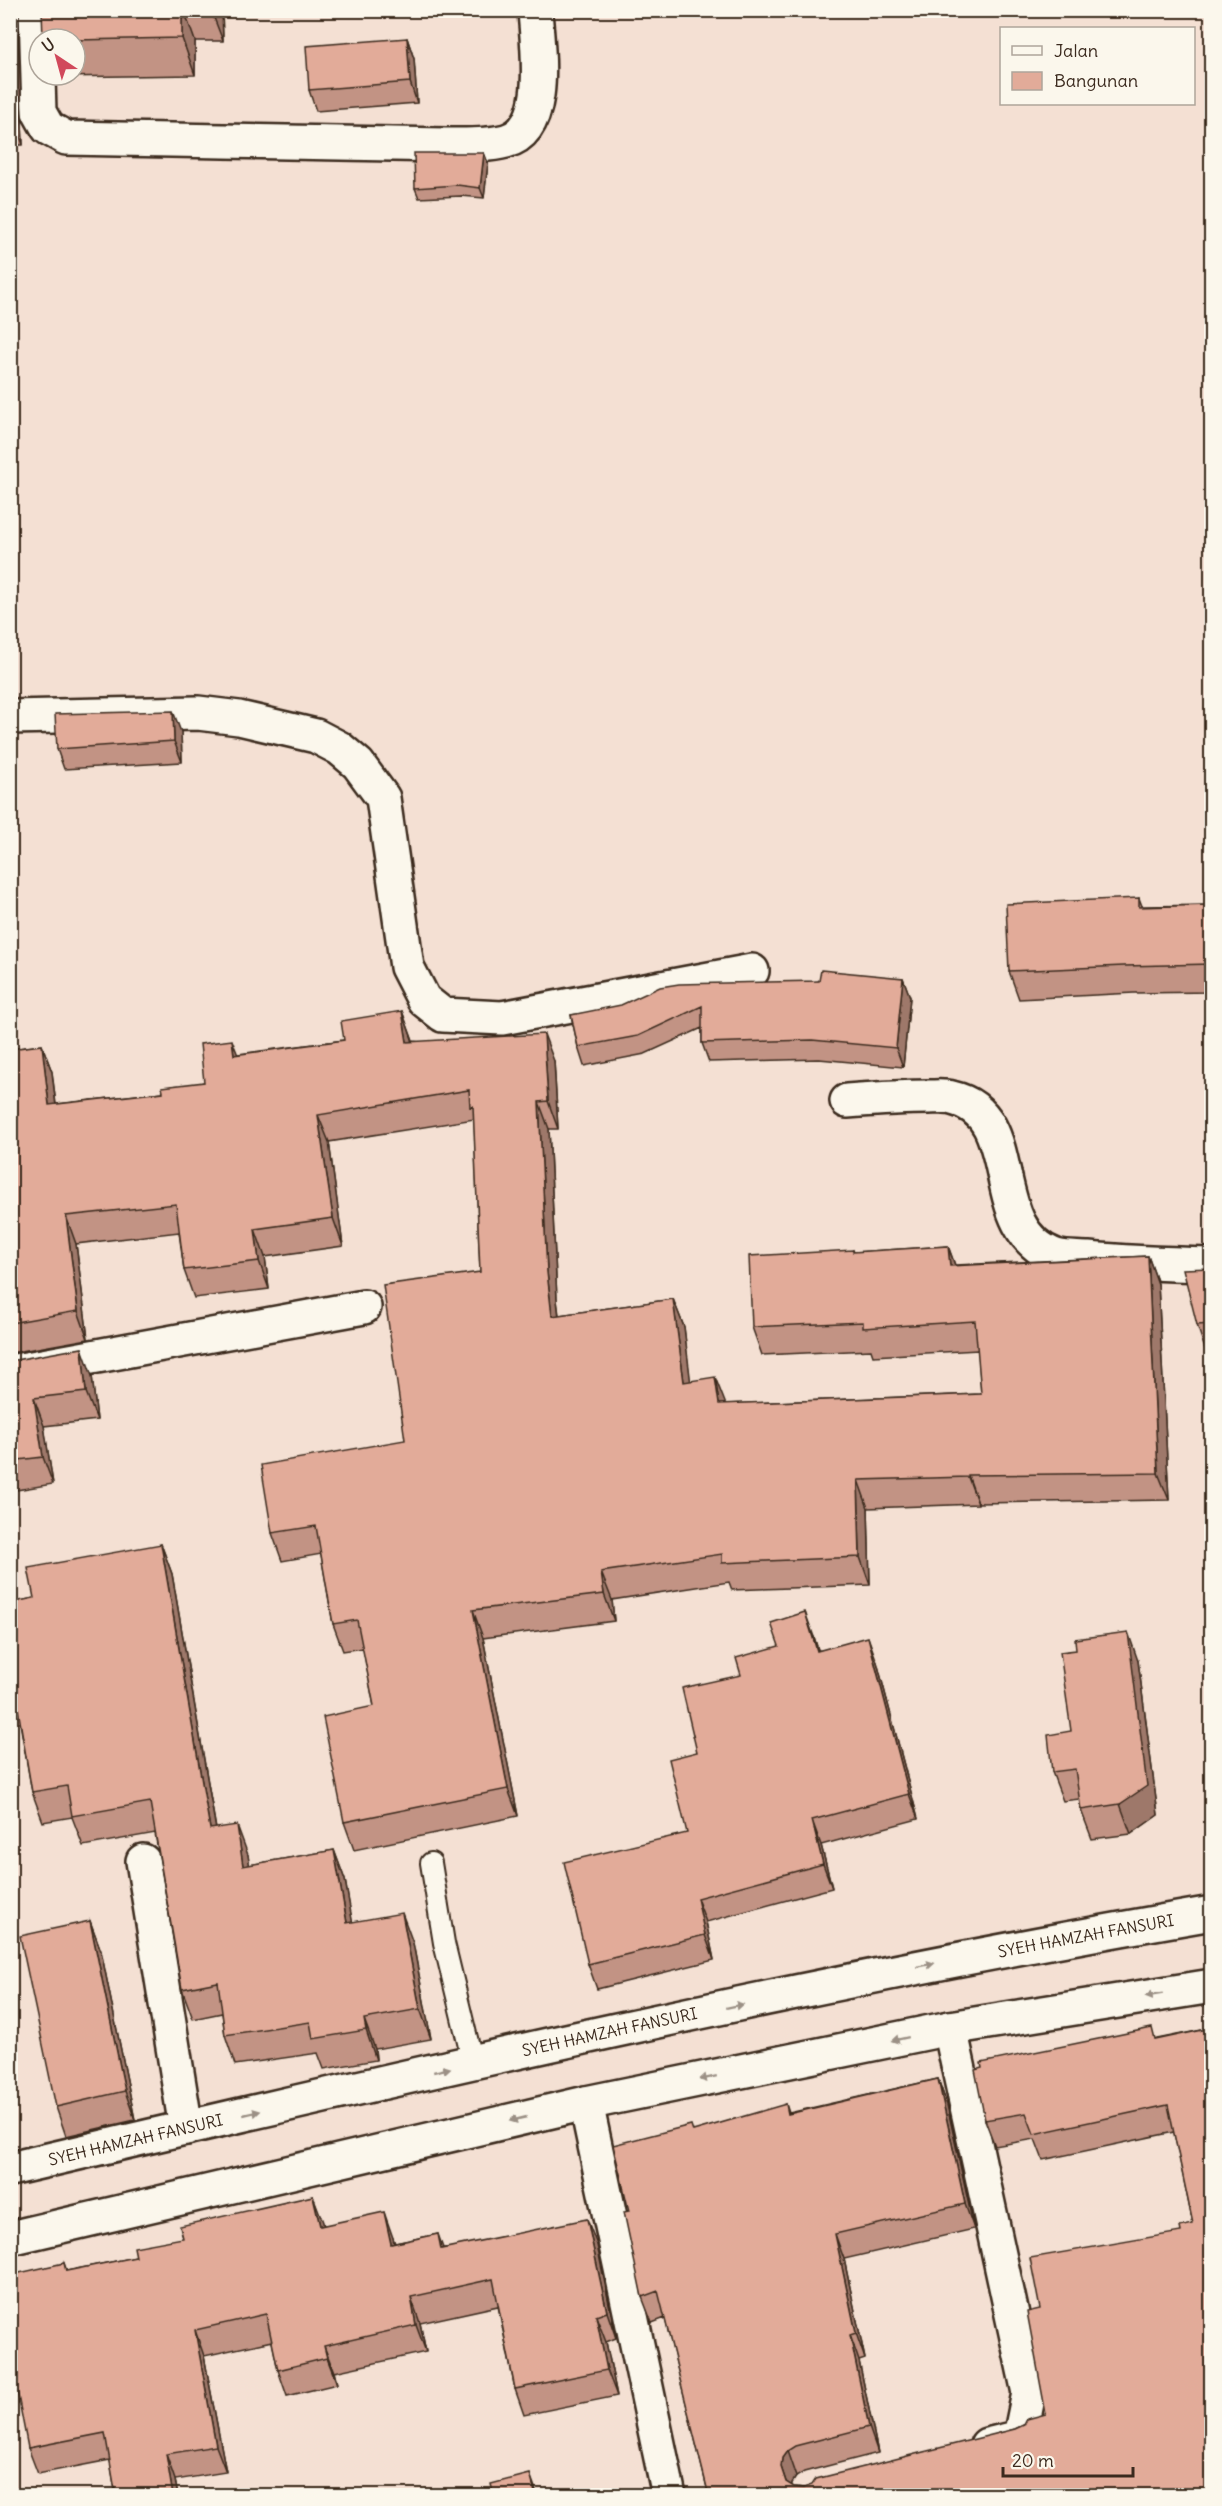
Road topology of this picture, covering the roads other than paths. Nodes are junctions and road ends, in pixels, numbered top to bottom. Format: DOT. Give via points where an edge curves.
graph roads {
  1 [pos="36,10"];
  2 [pos="535,10"];
  3 [pos="10,717"];
  4 [pos="752,971"];
  5 [pos="847,1101"];
  6 [pos="1212,1265"];
  7 [pos="364,1306"];
  8 [pos="10,1372"];
  9 [pos="143,1861"];
  10 [pos="431,1863"];
  11 [pos="1212,1913"];
  12 [pos="1212,1986"];
  13 [pos="950,2028"];
  14 [pos="473,2063"];
  15 [pos="586,2103"];
  16 [pos="186,2128"];
  17 [pos="10,2169"];
  18 [pos="10,2238"];
  19 [pos="953,2453"];
  20 [pos="669,2496"];
  1 -- 2 [label="street" via="39,112 48,128 66,138 446,146 508,140 528,127 536,107"];
  3 -- 4 [label="street" via="198,713 316,736 339,748 358,764 383,798 407,967 424,1000 443,1015 502,1018"];
  5 -- 6 [label="street" via="952,1098 976,1108 998,1141 1000,1164 1021,1228 1037,1245 1057,1256 1131,1264"];
  7 -- 8 [label="street"];
  9 -- 16 [label="street"];
  10 -- 14 [label="lane" via="444,1942"];
  14 -- 11 [label="street, SYEH HAMZAH FANSURI, one-way" via="945,1961"];
  12 -- 13 [label="street, one-way"];
  13 -- 15 [label="street, one-way"];
  13 -- 19 [label="street" via="1029,2393 1020,2437"];
  16 -- 14 [label="street, SYEH HAMZAH FANSURI, one-way"];
  15 -- 18 [label="street, one-way"];
  15 -- 20 [label="street"];
  16 -- 17 [label="street, SYEH HAMZAH FANSURI"];
}
